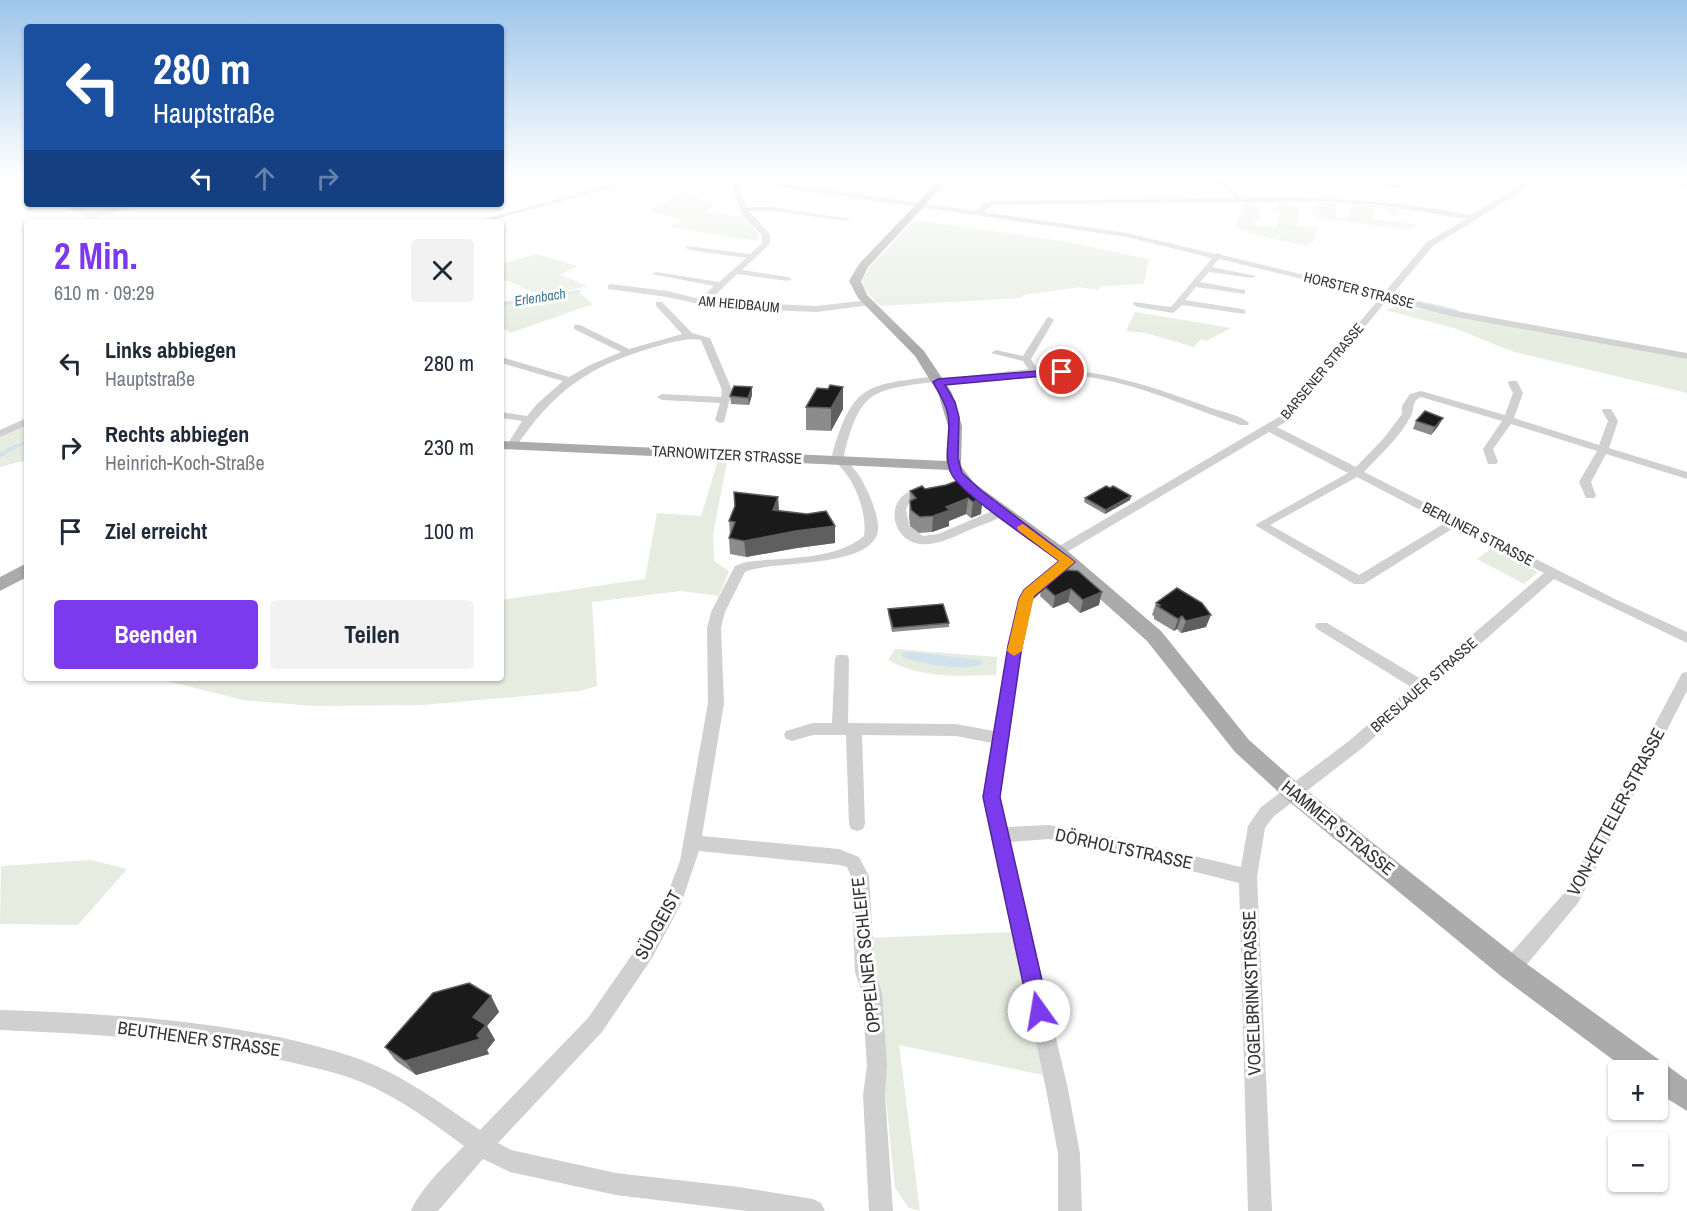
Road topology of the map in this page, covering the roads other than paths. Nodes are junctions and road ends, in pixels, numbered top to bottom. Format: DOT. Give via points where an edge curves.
graph roads {
  1 [pos="766,235"];
  2 [pos="893,235"];
  3 [pos="1122,235"];
  4 [pos="1444,235"];
  5 [pos="690,248"];
  6 [pos="1218,255"];
  7 [pos="753,257"];
  8 [pos="1206,269"];
  9 [pos="737,272"];
  10 [pos="656,274"];
  11 [pos="1252,276"];
  12 [pos="788,279"];
  13 [pos="1194,284"];
  14 [pos="720,285"];
  15 [pos="611,287"];
  16 [pos="1242,292"];
  17 [pos="1385,297"];
  18 [pos="702,302"];
  19 [pos="1180,302"];
  20 [pos="868,303"];
  21 [pos="659,304"];
  22 [pos="1137,304"];
  23 [pos="1242,312"];
  24 [pos="1050,320"];
  25 [pos="577,327"];
  26 [pos="689,336"];
  27 [pos="628,352"];
  28 [pos="996,353"];
  29 [pos="1687,356"];
  30 [pos="1026,359"];
  31 [pos="504,361"];
  32 [pos="1034,372"];
  33 [pos="569,380"];
  34 [pos="937,381"];
  35 [pos="1513,383"];
  36 [pos="662,398"];
  37 [pos="726,400"];
  38 [pos="1607,411"];
  39 [pos="504,415"];
  40 [pos="528,419"];
  41 [pos="720,420"];
  42 [pos="1508,420"];
  43 [pos="24,422"];
  44 [pos="1244,423"];
  45 [pos="1270,428"];
  46 [pos="0,434"];
  47 [pos="506,445"];
  48 [pos="1603,450"];
  49 [pos="840,461"];
  50 [pos="1492,462"];
  51 [pos="953,466"];
  52 [pos="1358,472"];
  53 [pos="1687,476"];
  54 [pos="969,486"];
  55 [pos="952,492"];
  56 [pos="937,495"];
  57 [pos="1590,496"];
  58 [pos="1001,512"];
  59 [pos="1455,522"];
  60 [pos="1063,557"];
  61 [pos="24,571"];
  62 [pos="1552,573"];
  63 [pos="0,585"];
  64 [pos="1322,626"];
  65 [pos="1687,638"];
  66 [pos="842,659"];
  67 [pos="1687,677"];
  68 [pos="1422,687"];
  69 [pos="847,729"];
  70 [pos="792,735"];
  71 [pos="1000,738"];
  72 [pos="1293,792"];
  73 [pos="856,824"];
  74 [pos="999,835"];
  75 [pos="692,843"];
  76 [pos="1248,877"];
  77 [pos="1511,968"];
  78 [pos="0,1020"];
  79 [pos="1636,1060"];
  80 [pos="1668,1083"];
  81 [pos="1687,1097"];
  82 [pos="481,1146"];
  83 [pos="423,1211"];
  84 [pos="813,1211"];
  85 [pos="881,1211"];
  86 [pos="1070,1211"];
  87 [pos="1260,1211"];
  1 -- 7 [label="street" via="768,240"];
  2 -- 20 [label="main road" via="856,276 857,289"];
  3 -- 6 [label="street, HORSTER STRASSE"];
  4 -- 17 [label="street, BARSENER STRASSE" via="1430,244"];
  5 -- 7 [label="street"];
  6 -- 8 [label="street"];
  6 -- 17 [label="street, HORSTER STRASSE"];
  7 -- 9 [label="street"];
  8 -- 11 [label="street"];
  8 -- 13 [label="street"];
  9 -- 12 [label="street"];
  9 -- 14 [label="street"];
  10 -- 14 [label="street"];
  13 -- 16 [label="street"];
  13 -- 19 [label="street"];
  14 -- 18 [label="street"];
  15 -- 18 [label="street, AM HEIDBAUM"];
  17 -- 29 [label="street, HORSTER STRASSE" via="1450,313"];
  17 -- 45 [label="street, BARSENER STRASSE" via="1288,414"];
  18 -- 20 [label="street, AM HEIDBAUM" via="790,309"];
  19 -- 22 [label="street" via="1173,310"];
  19 -- 23 [label="street"];
  20 -- 34 [label="main road" via="920,354"];
  21 -- 26 [label="street"];
  24 -- 30 [label="street"];
  25 -- 27 [label="street"];
  26 -- 27 [label="street"];
  26 -- 37 [label="street" via="705,338 727,390"];
  27 -- 33 [label="street"];
  28 -- 30 [label="street"];
  30 -- 32 [label="street"];
  31 -- 33 [label="street"];
  32 -- 34 [label="street"];
  32 -- 44 [label="street" via="1099,377"];
  33 -- 40 [label="street"];
  34 -- 49 [label="street" via="886,387 864,396 841,442"];
  34 -- 51 [label="main road" via="954,417"];
  35 -- 42 [label="street" via="1518,393"];
  36 -- 37 [label="street"];
  37 -- 41 [label="street"];
  38 -- 48 [label="street" via="1613,421"];
  39 -- 40 [label="street"];
  40 -- 47 [label="street"];
  42 -- 48 [label="street"];
  42 -- 50 [label="street" via="1488,449"];
  42 -- 52 [label="street" via="1436,397 1414,396 1407,414 1388,440"];
  43 -- 46 [label="street"];
  45 -- 52 [label="street, BERLINER STRASSE"];
  45 -- 60 [label="street, BARSENER STRASSE"];
  47 -- 49 [label="main road, TARNOWITZER STRASSE"];
  48 -- 53 [label="street"];
  48 -- 57 [label="street" via="1585,482"];
  49 -- 51 [label="main road, TARNOWITZER STRASSE"];
  49 -- 75 [label="street, SÜDGEIST" via="862,494 872,525 870,539 850,551 826,557 740,569 718,612 714,628 716,703"];
  51 -- 54 [label="main road, HAMMER STRASSE"];
  52 -- 59 [label="street, BERLINER STRASSE"];
  52 -- 59 [label="street" via="1261,525 1359,581"];
  54 -- 55 [label="street"];
  54 -- 58 [label="main road, HAMMER STRASSE"];
  56 -- 58 [label="street" via="912,492 899,510 903,528 916,538 940,538"];
  58 -- 60 [label="main road, HAMMER STRASSE"];
  59 -- 62 [label="street, BERLINER STRASSE"];
  60 -- 71 [label="street" via="1061,565 1026,599"];
  60 -- 72 [label="main road, HAMMER STRASSE" via="1158,640 1242,746"];
  61 -- 63 [label="main road"];
  62 -- 65 [label="street, BERLINER STRASSE"];
  62 -- 68 [label="street, BRESLAUER STRASSE"];
  64 -- 68 [label="street"];
  66 -- 69 [label="street"];
  67 -- 77 [label="street, VON-KETTELER-STRASSE" via="1572,897"];
  68 -- 72 [label="street, BRESLAUER STRASSE"];
  69 -- 70 [label="street" via="813,729"];
  69 -- 71 [label="street" via="956,730"];
  69 -- 73 [label="street"];
  71 -- 74 [label="street" via="991,797"];
  72 -- 76 [label="street, VOGELBRINKSTRASSE" via="1267,812 1257,826"];
  72 -- 77 [label="main road, HAMMER STRASSE"];
  74 -- 76 [label="street, DÖRHOLTSTRASSE" via="1049,832"];
  74 -- 86 [label="street" via="1058,1089 1069,1154"];
  75 -- 82 [label="street, SÜDGEIST" via="675,898 616,995 595,1025"];
  75 -- 85 [label="street, OPPELNER SCHLEIFE" via="839,857 853,862 857,869 865,972 872,993"];
  76 -- 87 [label="street, VOGELBRINKSTRASSE"];
  77 -- 79 [label="main road, HAMMER STRASSE"];
  78 -- 82 [label="street, BEUTHENER STRASSE" via="189,1034 253,1043 331,1062 359,1070 417,1099"];
  80 -- 81 [label="main road"];
  82 -- 83 [label="street, SÜDGEIST"];
  82 -- 84 [label="street" via="510,1161 615,1184"];
}
